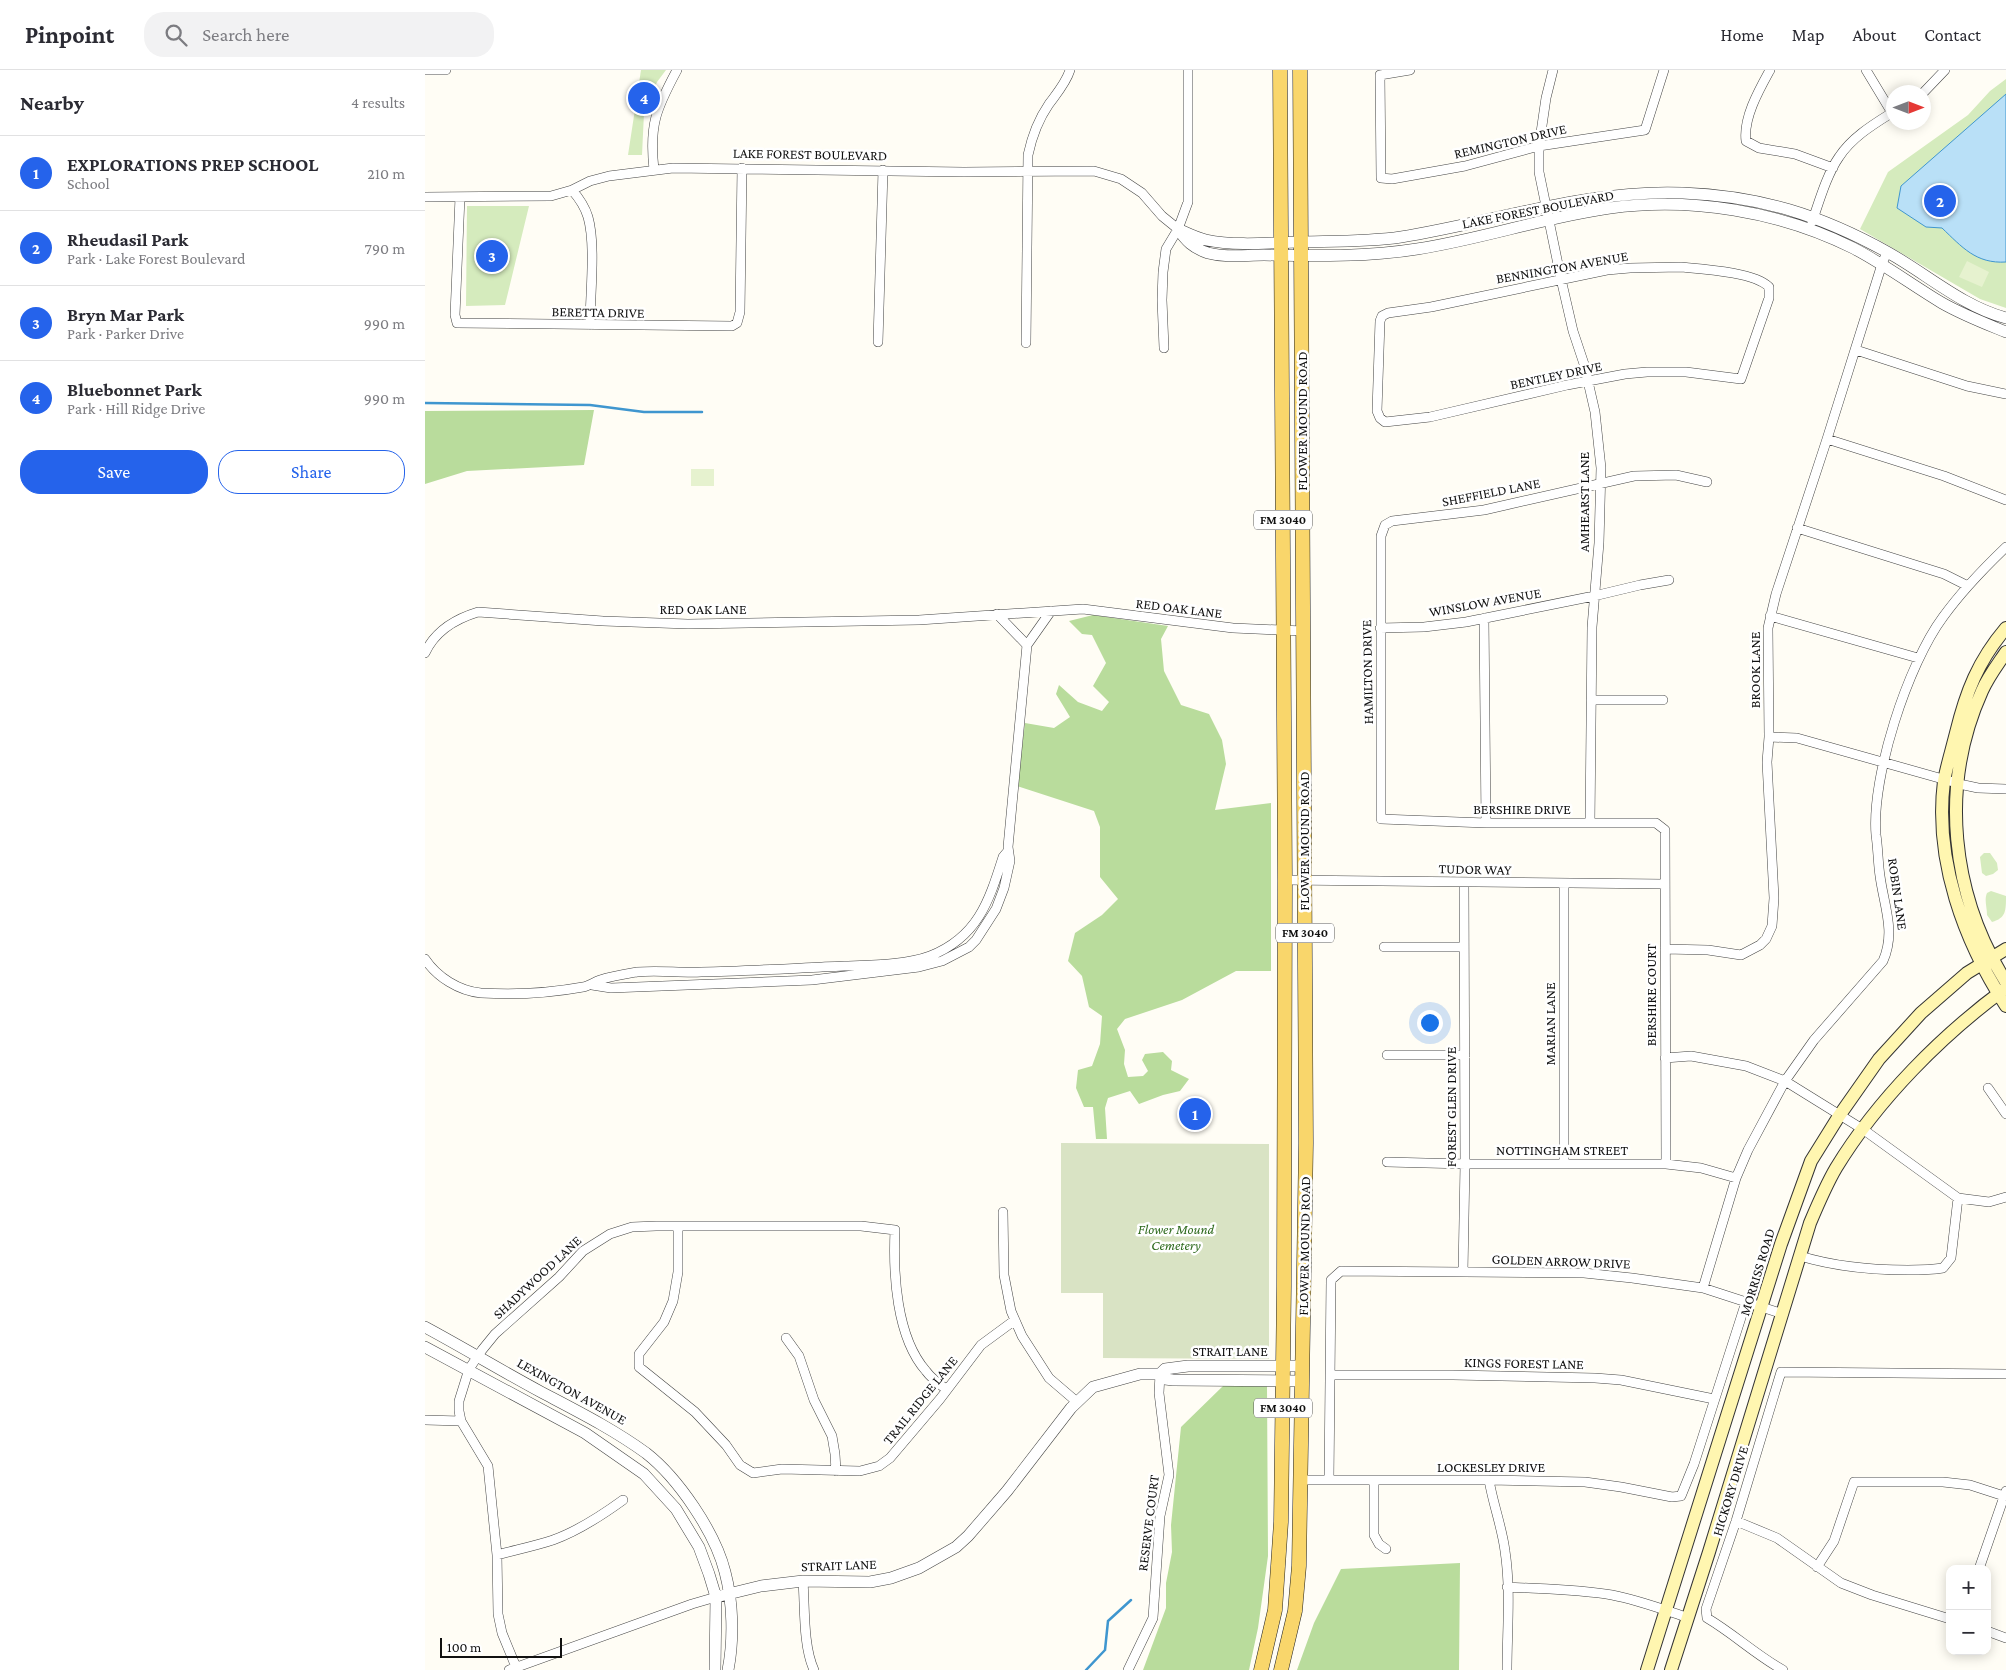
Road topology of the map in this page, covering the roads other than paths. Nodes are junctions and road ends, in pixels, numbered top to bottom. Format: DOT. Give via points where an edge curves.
graph roads {
  1 [pos="425,70"];
  2 [pos="446,70"];
  3 [pos="677,70"];
  4 [pos="1070,70"];
  5 [pos="1188,70"];
  6 [pos="1280,70"];
  7 [pos="1300,70"];
  8 [pos="1410,70"];
  9 [pos="1553,70"];
  10 [pos="1664,70"];
  11 [pos="1770,70"];
  12 [pos="1866,70"];
  13 [pos="1945,70"];
  14 [pos="1931,85"];
  15 [pos="1886,102"];
  16 [pos="1886,117"];
  17 [pos="1539,146"];
  18 [pos="742,168"];
  19 [pos="1833,168"];
  20 [pos="654,170"];
  21 [pos="883,170"];
  22 [pos="1028,171"];
  23 [pos="572,190"];
  24 [pos="425,197"];
  25 [pos="460,197"];
  26 [pos="1545,208"];
  27 [pos="1814,218"];
  28 [pos="1548,220"];
  29 [pos="1178,229"];
  30 [pos="1810,230"];
  31 [pos="1281,249"];
  32 [pos="1301,249"];
  33 [pos="1887,252"];
  34 [pos="1882,264"];
  35 [pos="1561,280"];
  36 [pos="2006,318"];
  37 [pos="589,325"];
  38 [pos="2006,332"];
  39 [pos="878,342"];
  40 [pos="1026,342"];
  41 [pos="1163,348"];
  42 [pos="1856,350"];
  43 [pos="1741,379"];
  44 [pos="1588,381"];
  45 [pos="2006,394"];
  46 [pos="1380,418"];
  47 [pos="1827,439"];
  48 [pos="1707,482"];
  49 [pos="1601,484"];
  50 [pos="2006,500"];
  51 [pos="1385,525"];
  52 [pos="1797,528"];
  53 [pos="2006,547"];
  54 [pos="1669,580"];
  55 [pos="1968,586"];
  56 [pos="1594,596"];
  57 [pos="1051,611"];
  58 [pos="997,614"];
  59 [pos="1770,616"];
  60 [pos="1484,618"];
  61 [pos="1380,628"];
  62 [pos="2006,628"];
  63 [pos="1284,631"];
  64 [pos="1303,631"];
  65 [pos="1027,645"];
  66 [pos="2006,652"];
  67 [pos="425,653"];
  68 [pos="1918,658"];
  69 [pos="1591,700"];
  70 [pos="1663,700"];
  71 [pos="1769,737"];
  72 [pos="1884,763"];
  73 [pos="1950,782"];
  74 [pos="2006,789"];
  75 [pos="1381,819"];
  76 [pos="1485,823"];
  77 [pos="1590,823"];
  78 [pos="1662,827"];
  79 [pos="1008,851"];
  80 [pos="1285,880"];
  81 [pos="1305,880"];
  82 [pos="1464,882"];
  83 [pos="1564,884"];
  84 [pos="1665,884"];
  85 [pos="1384,947"];
  86 [pos="1464,947"];
  87 [pos="2006,949"];
  88 [pos="1665,950"];
  89 [pos="425,959"];
  90 [pos="1986,961"];
  91 [pos="2006,982"];
  92 [pos="592,985"];
  93 [pos="2002,991"];
  94 [pos="2006,1006"];
  95 [pos="1387,1055"];
  96 [pos="1465,1055"];
  97 [pos="1665,1058"];
  98 [pos="1785,1081"];
  99 [pos="1987,1088"];
  100 [pos="2006,1114"];
  101 [pos="1839,1116"];
  102 [pos="1863,1130"];
  103 [pos="1306,1143"];
  104 [pos="1284,1144"];
  105 [pos="1387,1162"];
  106 [pos="1465,1164"];
  107 [pos="1564,1164"];
  108 [pos="1666,1164"];
  109 [pos="1736,1178"];
  110 [pos="2006,1196"];
  111 [pos="1958,1198"];
  112 [pos="1003,1212"];
  113 [pos="679,1226"];
  114 [pos="1800,1256"];
  115 [pos="1463,1272"];
  116 [pos="1703,1288"];
  117 [pos="1746,1302"];
  118 [pos="1762,1307"];
  119 [pos="1783,1314"];
  120 [pos="1015,1320"];
  121 [pos="425,1327"];
  122 [pos="785,1338"];
  123 [pos="425,1347"];
  124 [pos="478,1355"];
  125 [pos="1283,1366"];
  126 [pos="1302,1366"];
  127 [pos="469,1370"];
  128 [pos="1160,1374"];
  129 [pos="2006,1374"];
  130 [pos="1331,1376"];
  131 [pos="1283,1380"];
  132 [pos="1302,1381"];
  133 [pos="946,1390"];
  134 [pos="1714,1399"];
  135 [pos="1077,1402"];
  136 [pos="425,1420"];
  137 [pos="461,1422"];
  138 [pos="836,1471"];
  139 [pos="1301,1480"];
  140 [pos="1329,1480"];
  141 [pos="1374,1480"];
  142 [pos="1489,1480"];
  143 [pos="2005,1494"];
  144 [pos="623,1500"];
  145 [pos="1736,1521"];
  146 [pos="1386,1548"];
  147 [pos="497,1555"];
  148 [pos="1980,1565"];
  149 [pos="1817,1567"];
  150 [pos="803,1581"];
  151 [pos="1507,1587"];
  152 [pos="730,1593"];
  153 [pos="715,1597"];
  154 [pos="1666,1610"];
  155 [pos="1686,1617"];
  156 [pos="1946,1618"];
  157 [pos="1991,1632"];
  158 [pos="2006,1638"];
  159 [pos="512,1669"];
  160 [pos="715,1670"];
  161 [pos="728,1670"];
  162 [pos="814,1670"];
  163 [pos="1128,1670"];
  164 [pos="1261,1670"];
  165 [pos="1281,1670"];
  166 [pos="1507,1670"];
  167 [pos="1647,1670"];
  168 [pos="1671,1670"];
  169 [pos="1783,1670"];
  1 -- 2 [label="street"];
  3 -- 20 [label="street" via="660,102 653,125"];
  4 -- 22 [label="street" via="1031,138"];
  5 -- 29 [label="street" via="1188,202"];
  6 -- 31 [label="main road, FLOWER MOUND ROAD / FM 3040"];
  7 -- 32 [label="main road, FLOWER MOUND ROAD / FM 3040"];
  8 -- 17 [label="street, REMINGTON DRIVE" via="1380,75 1381,178 1392,179 1465,166"];
  9 -- 17 [label="street, AMHEARST LANE"];
  10 -- 17 [label="street, REMINGTON DRIVE" via="1645,130"];
  11 -- 19 [label="street" via="1746,126 1746,141 1759,148 1795,154"];
  12 -- 15 [label="street"];
  13 -- 14 [label="street"];
  16 -- 19 [label="street" via="1858,137"];
  17 -- 26 [label="street, AMHEARST LANE" via="1539,172"];
  18 -- 20 [label="street, LAKE FOREST BOULEVARD"];
  18 -- 21 [label="street, LAKE FOREST BOULEVARD"];
  18 -- 37 [label="street, BERETTA DRIVE" via="740,312 737,323 727,326"];
  19 -- 27 [label="street"];
  20 -- 23 [label="street, LAKE FOREST BOULEVARD" via="609,176"];
  21 -- 22 [label="street, LAKE FOREST BOULEVARD"];
  21 -- 39 [label="street"];
  22 -- 29 [label="street, LAKE FOREST BOULEVARD" via="1094,171 1121,179 1142,193"];
  22 -- 40 [label="street"];
  23 -- 25 [label="street, LAKE FOREST BOULEVARD" via="538,198"];
  23 -- 37 [label="street" via="588,216 591,233"];
  24 -- 25 [label="street, LAKE FOREST BOULEVARD"];
  25 -- 37 [label="street, BERETTA DRIVE" via="457,323"];
  26 -- 27 [label="street, LAKE FOREST BOULEVARD" via="1610,195 1684,193 1758,201"];
  26 -- 28 [label="street, AMHEARST LANE"];
  26 -- 32 [label="street, LAKE FOREST BOULEVARD" via="1403,237"];
  27 -- 30 [label="street"];
  27 -- 33 [label="street, LAKE FOREST BOULEVARD"];
  28 -- 30 [label="street, LAKE FOREST BOULEVARD" via="1609,208 1670,205 1772,217"];
  28 -- 32 [label="street, LAKE FOREST BOULEVARD" via="1419,249"];
  28 -- 35 [label="street, AMHEARST LANE"];
  29 -- 31 [label="street, LAKE FOREST BOULEVARD" via="1204,240"];
  29 -- 41 [label="street" via="1166,249 1163,272"];
  30 -- 34 [label="street, LAKE FOREST BOULEVARD"];
  31 -- 32 [label="street, LAKE FOREST BOULEVARD"];
  31 -- 63 [label="main road, FLOWER MOUND ROAD / FM 3040"];
  32 -- 64 [label="main road, FLOWER MOUND ROAD / FM 3040"];
  33 -- 34 [label="street, BROOK LANE"];
  33 -- 36 [label="street, LAKE FOREST BOULEVARD" via="1970,304"];
  34 -- 38 [label="street, LAKE FOREST BOULEVARD" via="1956,311"];
  34 -- 42 [label="street, BROOK LANE"];
  35 -- 43 [label="street, BENNINGTON AVENUE" via="1630,268 1681,267 1721,271 1764,281 1769,287 1769,298"];
  35 -- 44 [label="street, AMHEARST LANE"];
  35 -- 46 [label="street, BENNINGTON AVENUE" via="1383,316 1380,321 1377,411"];
  42 -- 45 [label="street" via="1967,386"];
  42 -- 47 [label="street, BROOK LANE"];
  43 -- 44 [label="street, BENTLEY DRIVE" via="1686,372 1647,372"];
  44 -- 46 [label="street, BENTLEY DRIVE" via="1430,417 1395,422 1385,422"];
  44 -- 49 [label="street, AMHEARST LANE" via="1596,420"];
  47 -- 50 [label="street" via="1944,476"];
  47 -- 52 [label="street, BROOK LANE"];
  48 -- 49 [label="street, SHEFFIELD LANE" via="1665,475 1634,476"];
  49 -- 51 [label="street, SHEFFIELD LANE" via="1484,510 1393,521"];
  49 -- 56 [label="street, AMHEARST LANE"];
  51 -- 61 [label="street, HAMILTON DRIVE" via="1381,536"];
  52 -- 55 [label="street" via="1944,574"];
  52 -- 59 [label="street, BROOK LANE"];
  53 -- 55 [label="street, ROBIN LANE"];
  54 -- 56 [label="street, WINSLOW AVENUE"];
  55 -- 68 [label="street, ROBIN LANE" via="1943,617"];
  56 -- 60 [label="street, WINSLOW AVENUE"];
  56 -- 69 [label="street, AMHEARST LANE"];
  57 -- 58 [label="street, RED OAK LANE"];
  57 -- 63 [label="street, RED OAK LANE" via="1083,609 1197,625"];
  57 -- 65 [label="street"];
  58 -- 65 [label="street"];
  58 -- 67 [label="street, RED OAK LANE" via="919,620 688,624 478,612 465,616 437,634"];
  59 -- 68 [label="street"];
  59 -- 71 [label="street, BROOK LANE"];
  60 -- 61 [label="street, WINSLOW AVENUE" via="1425,627"];
  60 -- 76 [label="street"];
  61 -- 75 [label="street, HAMILTON DRIVE"];
  62 -- 73 [label="main road" via="1972,680 1963,706"];
  63 -- 64 [label="street, RED OAK LANE"];
  63 -- 80 [label="main road, FLOWER MOUND ROAD / FM 3040"];
  64 -- 81 [label="main road, FLOWER MOUND ROAD / FM 3040"];
  65 -- 79 [label="street"];
  66 -- 73 [label="main road" via="1982,690"];
  68 -- 72 [label="street, ROBIN LANE"];
  69 -- 70 [label="street"];
  69 -- 77 [label="street, AMHEARST LANE"];
  71 -- 72 [label="street" via="1797,738"];
  71 -- 88 [label="street, BROOK LANE" via="1767,762 1774,898 1772,926 1768,935 1760,945 1741,954"];
  72 -- 73 [label="street"];
  72 -- 98 [label="street, ROBIN LANE" via="1876,804 1876,832 1880,876 1890,923 1888,950 1877,968 1814,1040"];
  73 -- 74 [label="street"];
  73 -- 90 [label="main road" via="1942,835 1946,864 1956,902"];
  75 -- 76 [label="street, BERSHIRE DRIVE"];
  76 -- 77 [label="street, BERSHIRE DRIVE"];
  77 -- 78 [label="street, BERSHIRE DRIVE" via="1656,822"];
  78 -- 84 [label="street, BERSHIRE COURT" via="1665,830"];
  79 -- 92 [label="street" via="1003,857 990,900 974,924 955,943 929,956 911,961 860,965 638,972"];
  79 -- 92 [label="street" via="1010,861 1004,888 991,919 969,947 942,961 812,980 611,988"];
  80 -- 81 [label="street, TUDOR WAY"];
  80 -- 104 [label="main road, FLOWER MOUND ROAD / FM 3040"];
  81 -- 82 [label="street, TUDOR WAY"];
  81 -- 103 [label="main road, FLOWER MOUND ROAD / FM 3040"];
  82 -- 83 [label="street, TUDOR WAY"];
  82 -- 86 [label="street, FOREST GLEN DRIVE"];
  83 -- 84 [label="street, TUDOR WAY"];
  83 -- 107 [label="street, MARIAN LANE"];
  84 -- 88 [label="street, BERSHIRE COURT"];
  85 -- 86 [label="street"];
  86 -- 96 [label="street, FOREST GLEN DRIVE"];
  87 -- 90 [label="main road, MORRISS ROAD"];
  88 -- 97 [label="street, BERSHIRE COURT"];
  89 -- 92 [label="street" via="440,976 472,992 547,992"];
  90 -- 91 [label="main road"];
  90 -- 93 [label="main road"];
  90 -- 101 [label="main road, MORRISS ROAD" via="1921,1014 1879,1059"];
  93 -- 94 [label="main road"];
  93 -- 102 [label="main road" via="1912,1070"];
  95 -- 96 [label="street"];
  96 -- 106 [label="street, FOREST GLEN DRIVE"];
  97 -- 98 [label="street" via="1691,1056 1746,1066"];
  97 -- 108 [label="street, BERSHIRE COURT"];
  98 -- 101 [label="street"];
  98 -- 109 [label="street, ROBIN LANE"];
  99 -- 100 [label="street"];
  101 -- 102 [label="street"];
  101 -- 118 [label="main road, MORRISS ROAD" via="1811,1161"];
  102 -- 111 [label="street"];
  102 -- 114 [label="main road" via="1825,1190 1809,1223"];
  103 -- 104 [label="main road"];
  103 -- 126 [label="main road, FLOWER MOUND ROAD / FM 3040"];
  104 -- 125 [label="main road, FLOWER MOUND ROAD / FM 3040"];
  105 -- 106 [label="street, NOTTINGHAM STREET"];
  106 -- 107 [label="street, NOTTINGHAM STREET"];
  106 -- 115 [label="street, FOREST GLEN DRIVE"];
  107 -- 108 [label="street, NOTTINGHAM STREET"];
  108 -- 109 [label="street, NOTTINGHAM STREET" via="1701,1168"];
  109 -- 116 [label="street, ROBIN LANE"];
  110 -- 111 [label="street" via="1989,1202"];
  111 -- 114 [label="street" via="1951,1258 1943,1268 1855,1268"];
  112 -- 120 [label="street" via="1004,1275"];
  113 -- 124 [label="street, SHADYWOOD LANE" via="632,1227 600,1239 583,1251 495,1334"];
  113 -- 133 [label="street, SHADYWOOD LANE" via="861,1226 895,1230 895,1282 904,1326 913,1352 925,1371"];
  113 -- 138 [label="street, TRAIL RIDGE LANE" via="679,1272 673,1302 664,1322 639,1354 639,1367 695,1412 726,1445 739,1465 753,1473 782,1469"];
  114 -- 119 [label="main road"];
  115 -- 116 [label="street, GOLDEN ARROW DRIVE" via="1584,1273"];
  115 -- 130 [label="street, GOLDEN ARROW DRIVE" via="1341,1271 1335,1275 1331,1280"];
  116 -- 117 [label="street, GOLDEN ARROW DRIVE"];
  117 -- 118 [label="street, GOLDEN ARROW DRIVE"];
  117 -- 134 [label="street"];
  118 -- 119 [label="street, GOLDEN ARROW DRIVE"];
  118 -- 154 [label="main road, MORRISS ROAD"];
  119 -- 155 [label="main road"];
  120 -- 133 [label="street, TRAIL RIDGE LANE" via="981,1345"];
  120 -- 135 [label="street" via="1049,1378"];
  121 -- 124 [label="street, LEXINGTON AVENUE"];
  122 -- 138 [label="street" via="799,1356 814,1400 832,1436"];
  123 -- 127 [label="street"];
  124 -- 127 [label="street, SHADYWOOD LANE"];
  124 -- 152 [label="street, LEXINGTON AVENUE" via="604,1424 648,1455 677,1484 699,1514 719,1553"];
  125 -- 126 [label="street, STRAIT LANE"];
  125 -- 128 [label="street, STRAIT LANE" via="1189,1366 1165,1369"];
  125 -- 131 [label="main road, FLOWER MOUND ROAD / FM 3040"];
  126 -- 132 [label="main road, FLOWER MOUND ROAD / FM 3040"];
  127 -- 137 [label="street, SHADYWOOD LANE" via="459,1401"];
  127 -- 153 [label="street" via="585,1433 644,1474 677,1509 699,1547"];
  128 -- 131 [label="street, STRAIT LANE" via="1173,1380"];
  128 -- 135 [label="street, STRAIT LANE" via="1140,1374 1104,1383"];
  128 -- 163 [label="street, RESERVE COURT" via="1159,1393 1169,1475 1160,1516 1153,1618"];
  129 -- 145 [label="street, HICKORY DRIVE" via="1781,1372"];
  130 -- 134 [label="street, KINGS FOREST LANE" via="1595,1378 1629,1381"];
  130 -- 140 [label="street"];
  131 -- 132 [label="street, STRAIT LANE"];
  131 -- 164 [label="main road, FLOWER MOUND ROAD / FM 3040" via="1281,1522 1275,1600"];
  132 -- 139 [label="main road, FLOWER MOUND ROAD / FM 3040"];
  133 -- 138 [label="street, TRAIL RIDGE LANE" via="890,1458 871,1469"];
  134 -- 142 [label="street, LOCKESLEY DRIVE" via="1681,1496 1585,1482"];
  135 -- 150 [label="street, STRAIT LANE" via="990,1511 951,1550 919,1568 891,1578 870,1582"];
  136 -- 137 [label="street"];
  137 -- 147 [label="street" via="489,1466"];
  139 -- 140 [label="street, LOCKESLEY DRIVE"];
  139 -- 165 [label="main road, FLOWER MOUND ROAD / FM 3040" via="1295,1611"];
  140 -- 141 [label="street, LOCKESLEY DRIVE"];
  141 -- 142 [label="street, LOCKESLEY DRIVE"];
  141 -- 146 [label="street" via="1374,1535"];
  142 -- 151 [label="street" via="1505,1550"];
  143 -- 148 [label="street"];
  143 -- 149 [label="street" via="1943,1482 1855,1482 1834,1541"];
  144 -- 147 [label="street" via="577,1529 552,1540"];
  145 -- 149 [label="street" via="1777,1538"];
  145 -- 169 [label="street, HICKORY DRIVE" via="1707,1609 1707,1618"];
  147 -- 159 [label="street" via="498,1614"];
  149 -- 156 [label="street" via="1841,1583"];
  150 -- 152 [label="street, STRAIT LANE"];
  150 -- 162 [label="street" via="807,1646"];
  151 -- 154 [label="street" via="1582,1591 1643,1602"];
  151 -- 166 [label="street"];
  152 -- 153 [label="street, STRAIT LANE"];
  152 -- 161 [label="street, LEXINGTON AVENUE" via="731,1656"];
  153 -- 159 [label="street, STRAIT LANE"];
  153 -- 160 [label="street"];
  154 -- 155 [label="street"];
  154 -- 167 [label="main road, MORRISS ROAD"];
  155 -- 168 [label="main road"];
  157 -- 158 [label="street"];
}
